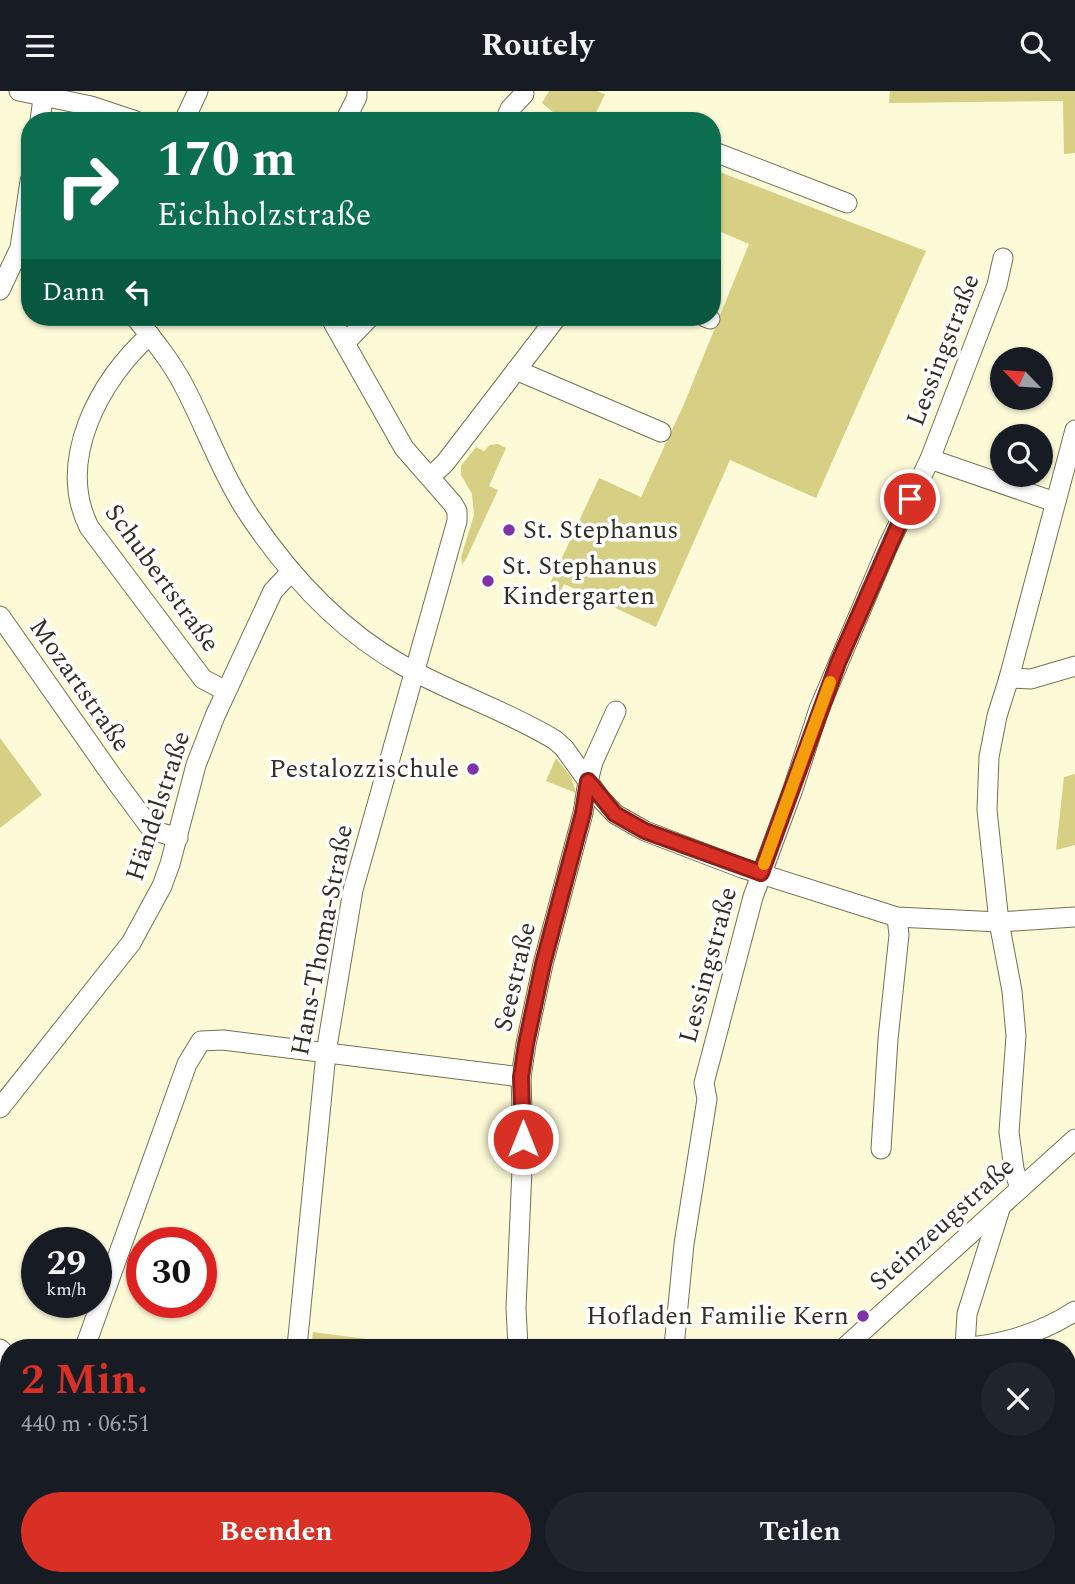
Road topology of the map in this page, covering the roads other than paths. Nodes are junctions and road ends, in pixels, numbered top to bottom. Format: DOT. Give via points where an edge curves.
graph roads {
  1 [pos="19,91"];
  2 [pos="198,91"];
  3 [pos="357,91"];
  4 [pos="44,93"];
  5 [pos="524,94"];
  6 [pos="41,112"];
  7 [pos="109,112"];
  8 [pos="188,112"];
  9 [pos="350,112"];
  10 [pos="509,112"];
  11 [pos="721,154"];
  12 [pos="847,203"];
  13 [pos="21,224"];
  14 [pos="16,248"];
  15 [pos="1003,258"];
  16 [pos="0,290"];
  17 [pos="142,326"];
  18 [pos="335,326"];
  19 [pos="361,326"];
  20 [pos="549,326"];
  21 [pos="150,335"];
  22 [pos="345,343"];
  23 [pos="516,370"];
  24 [pos="1075,430"];
  25 [pos="661,432"];
  26 [pos="930,459"];
  27 [pos="430,477"];
  28 [pos="1055,502"];
  29 [pos="291,572"];
  30 [pos="0,616"];
  31 [pos="1075,666"];
  32 [pos="414,671"];
  33 [pos="1009,678"];
  34 [pos="226,691"];
  35 [pos="616,711"];
  36 [pos="588,781"];
  37 [pos="178,838"];
  38 [pos="761,873"];
  39 [pos="897,917"];
  40 [pos="1075,917"];
  41 [pos="999,922"];
  42 [pos="326,1053"];
  43 [pos="521,1077"];
  44 [pos="0,1108"];
  45 [pos="1075,1139"];
  46 [pos="881,1149"];
  47 [pos="1020,1189"];
  48 [pos="1000,1208"];
  49 [pos="1075,1311"];
  50 [pos="89,1339"];
  51 [pos="298,1339"];
  52 [pos="518,1339"];
  53 [pos="675,1339"];
  54 [pos="854,1339"];
  55 [pos="967,1339"];
  56 [pos="1014,1339"];
  1 -- 4 [label="street"];
  2 -- 8 [label="street"];
  3 -- 9 [label="street"];
  4 -- 6 [label="street"];
  4 -- 7 [label="street"];
  5 -- 10 [label="street"];
  11 -- 12 [label="street"];
  13 -- 14 [label="street"];
  14 -- 16 [label="street"];
  15 -- 26 [label="street, Lessingstraße" via="997,285"];
  17 -- 21 [label="street"];
  18 -- 22 [label="street, Hans-Thoma-Straße"];
  19 -- 22 [label="street"];
  20 -- 23 [label="street"];
  21 -- 29 [label="street" via="181,381 232,488"];
  21 -- 34 [label="street, Schubertstraße" via="121,366 83,437 76,476 78,498 89,527 203,679"];
  22 -- 27 [label="street, Hans-Thoma-Straße" via="404,448"];
  23 -- 25 [label="street"];
  23 -- 27 [label="street"];
  24 -- 28 [label="street"];
  26 -- 28 [label="street, Lessingstraße"];
  26 -- 38 [label="street, Lessingstraße" via="838,663"];
  27 -- 32 [label="street, Hans-Thoma-Straße" via="457,510 457,521"];
  28 -- 33 [label="street"];
  29 -- 32 [label="street" via="337,619"];
  29 -- 34 [label="street, Händelstraße" via="273,591"];
  30 -- 37 [label="street, Mozartstraße" via="152,830"];
  31 -- 33 [label="street" via="1031,679"];
  32 -- 36 [label="street" via="555,740"];
  32 -- 42 [label="street, Hans-Thoma-Straße" via="353,890"];
  33 -- 41 [label="street" via="992,744 987,810"];
  34 -- 37 [label="street, Händelstraße" via="196,765"];
  35 -- 36 [label="street, Seestraße"];
  36 -- 38 [label="street" via="615,814 645,831"];
  36 -- 43 [label="street, Seestraße"];
  37 -- 44 [label="street, Händelstraße" via="162,886 131,943"];
  38 -- 39 [label="street"];
  38 -- 53 [label="street, Lessingstraße" via="704,1083 707,1100 684,1244"];
  39 -- 41 [label="street"];
  39 -- 46 [label="street"];
  40 -- 41 [label="street"];
  41 -- 47 [label="street" via="1016,1036 1009,1132"];
  42 -- 43 [label="street"];
  42 -- 50 [label="street" via="201,1041 187,1064"];
  42 -- 51 [label="street, Hans-Thoma-Straße"];
  43 -- 52 [label="street, Seestraße"];
  45 -- 47 [label="street, Steinzeugstraße"];
  47 -- 48 [label="street, Steinzeugstraße"];
  48 -- 54 [label="street, Steinzeugstraße"];
  48 -- 55 [label="street" via="967,1314"];
  49 -- 56 [label="street"];
}
